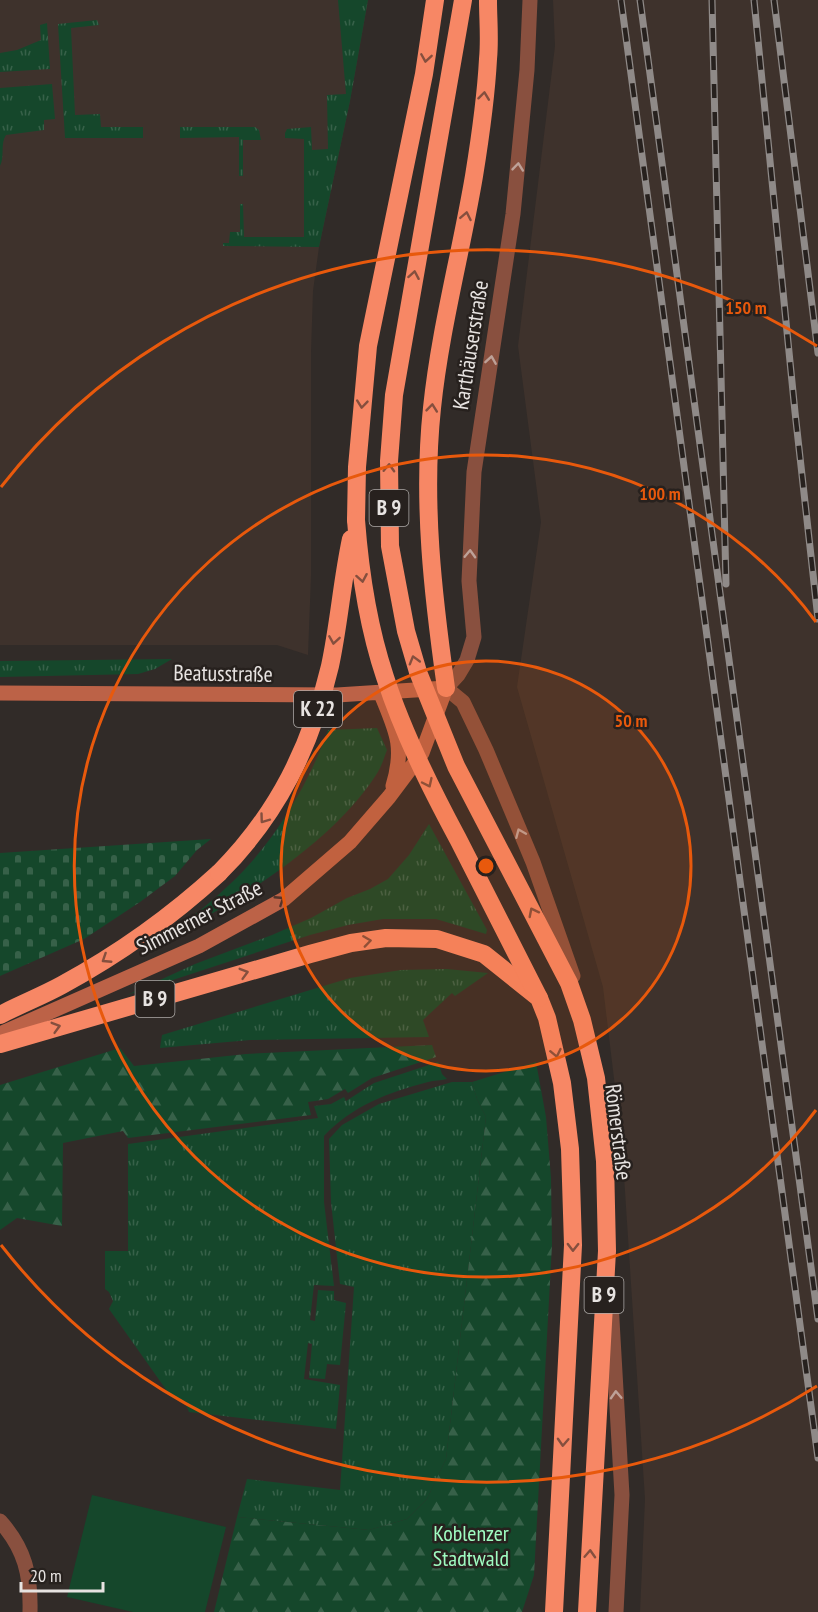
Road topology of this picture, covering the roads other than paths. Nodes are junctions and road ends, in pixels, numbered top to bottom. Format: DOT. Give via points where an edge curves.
graph roads {
  1 [pos="435,0"];
  2 [pos="463,0"];
  3 [pos="488,0"];
  4 [pos="530,0"];
  5 [pos="356,520"];
  6 [pos="446,688"];
  7 [pos="0,693"];
  8 [pos="381,694"];
  9 [pos="389,797"];
  10 [pos="539,998"];
  11 [pos="0,1015"];
  12 [pos="0,1034"];
  13 [pos="0,1044"];
  14 [pos="0,1521"];
  15 [pos="30,1612"];
  16 [pos="554,1612"];
  17 [pos="587,1612"];
  18 [pos="616,1612"];
  1 -- 5 [label="highway, B 9, one-way" via="424,74 368,346"];
  17 -- 2 [label="highway, B 9, one-way, bridge" via="607,1251 605,1161 596,1078 569,983 433,714 406,631 390,546 389,461 394,395"];
  6 -- 3 [label="highway, B 9, one-way" via="435,604 427,487 432,409 444,327 474,175 488,59"];
  6 -- 4 [label="street, Karthäuserstraße, one-way" via="467,660 474,637 469,581 474,472 513,214"];
  5 -- 10 [label="highway, B 9, one-way, bridge" via="371,626 405,731"];
  5 -- 11 [label="highway, K 22, one-way, bridge" via="330,665 318,709 304,749 273,806 235,857 161,923 61,986"];
  6 -- 8 [label="street, Beatusstraße"];
  6 -- 9 [label="street, Simmerner Straße" via="422,753"];
  18 -- 6 [label="street, Römerstraße, one-way" via="622,1495 609,1263 602,1161 576,987 533,862 486,750 463,702"];
  7 -- 8 [label="street, Beatusstraße"];
  8 -- 9 [label="street, Simmerner Straße" via="398,745 399,764"];
  12 -- 9 [label="street, Simmerner Straße, one-way" via="199,946 284,899 350,842"];
  13 -- 10 [label="highway, B 9, one-way" via="310,954 386,938 437,939 484,954"];
  10 -- 16 [label="highway, B 9, one-way" via="562,1083 570,1149 573,1245"];
  14 -- 15 [label="street" via="17,1542 26,1563"];
}
